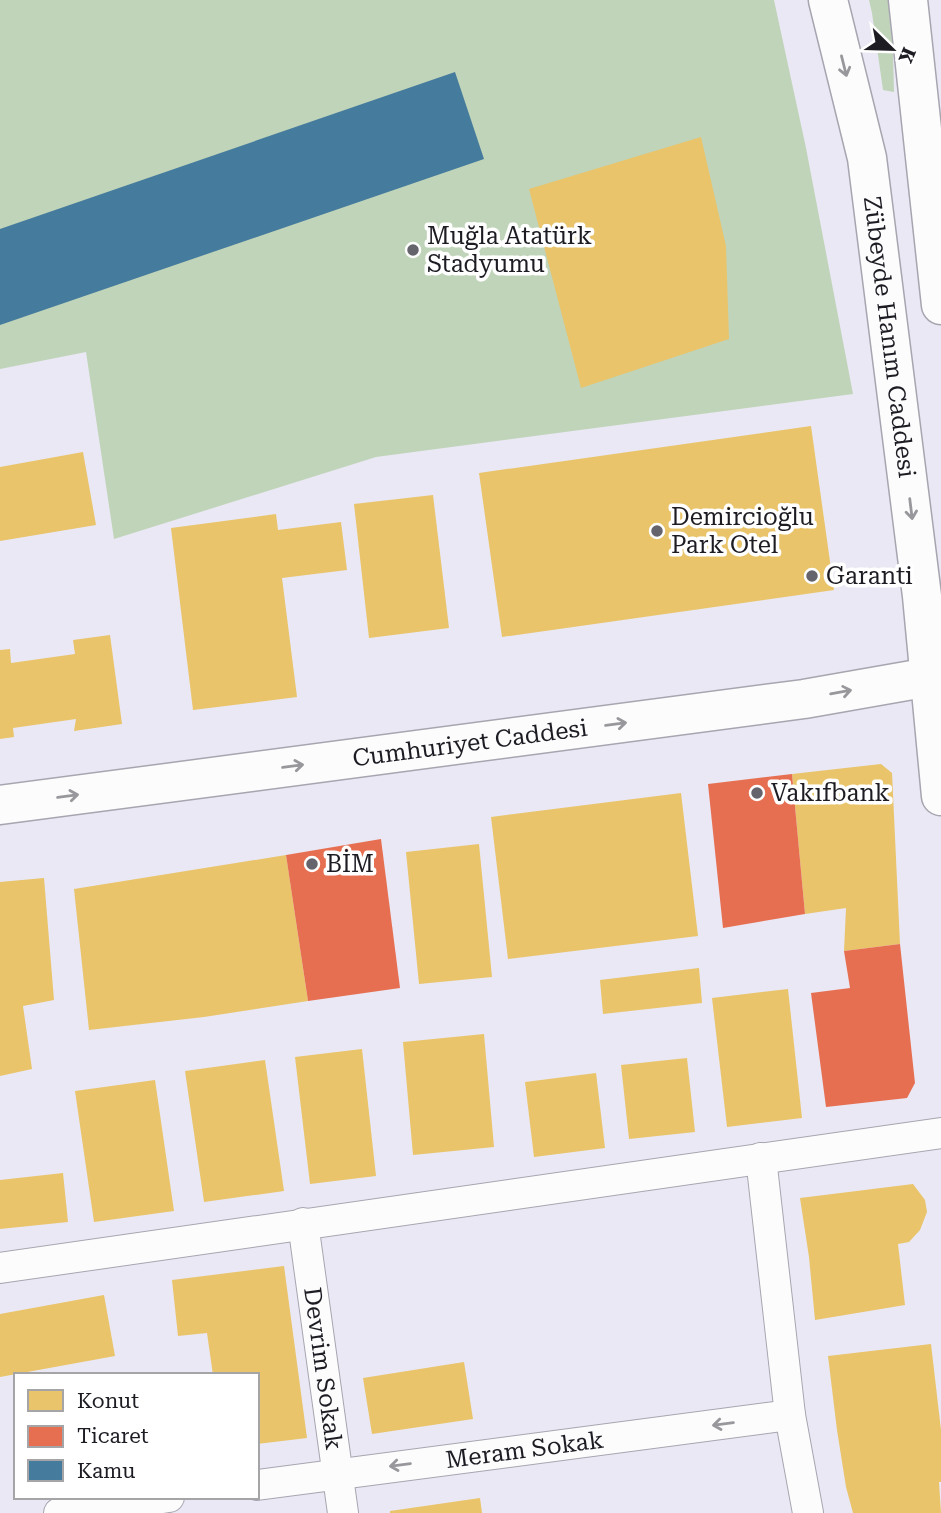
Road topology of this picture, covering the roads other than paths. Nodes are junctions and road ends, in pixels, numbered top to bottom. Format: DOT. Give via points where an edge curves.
graph roads {
  1 [pos="828,0"];
  2 [pos="908,0"];
  3 [pos="932,140"];
  4 [pos="867,158"];
  5 [pos="941,304"];
  6 [pos="935,676"];
  7 [pos="941,796"];
  8 [pos="0,805"];
  9 [pos="941,1133"];
  10 [pos="761,1158"];
  11 [pos="303,1223"];
  12 [pos="0,1268"];
  13 [pos="790,1415"];
  14 [pos="337,1473"];
  15 [pos="259,1485"];
  16 [pos="155,1499"];
  17 [pos="59,1513"];
  18 [pos="343,1513"];
  19 [pos="808,1513"];
  1 -- 4 [label="main road, Zübeyde Hanım Caddesi, one-way"];
  2 -- 3 [label="main road"];
  3 -- 4 [label="main road"];
  3 -- 5 [label="main road"];
  4 -- 6 [label="main road, Zübeyde Hanım Caddesi, one-way"];
  6 -- 7 [label="main road, Zübeyde Hanım Caddesi"];
  8 -- 6 [label="main road, Cumhuriyet Caddesi, one-way" via="790,701"];
  9 -- 10 [label="street"];
  10 -- 11 [label="street"];
  10 -- 13 [label="street"];
  11 -- 12 [label="street"];
  11 -- 14 [label="street, Devrim Sokak"];
  13 -- 14 [label="street, Meram Sokak, one-way"];
  13 -- 19 [label="street"];
  14 -- 15 [label="street, Meram Sokak"];
  14 -- 18 [label="street, Devrim Sokak"];
  16 -- 17 [label="street"];
}
